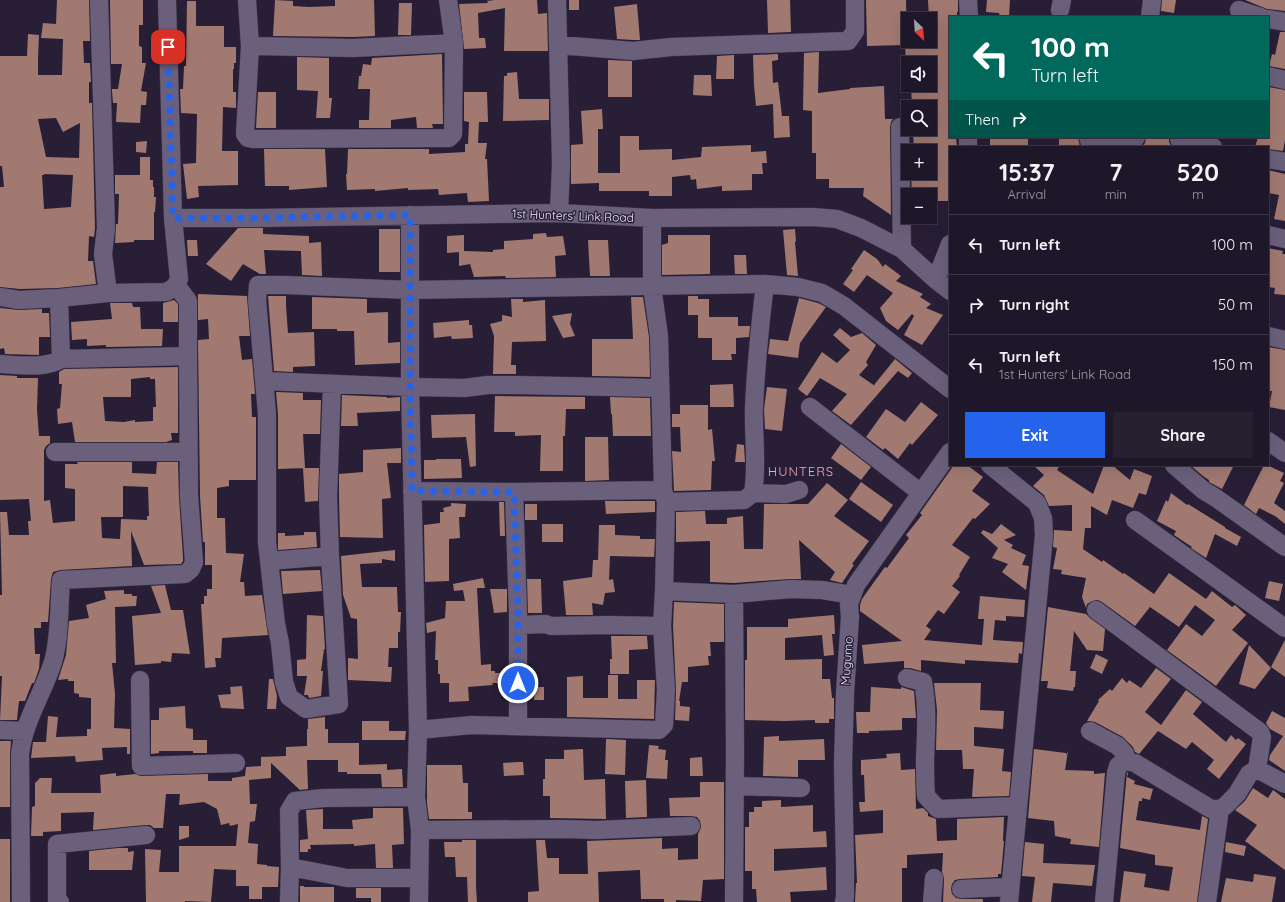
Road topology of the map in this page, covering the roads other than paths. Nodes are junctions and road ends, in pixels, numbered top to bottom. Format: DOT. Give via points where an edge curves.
graph roads {
  1 [pos="99,0"];
  2 [pos="167,0"];
  3 [pos="247,0"];
  4 [pos="448,0"];
  5 [pos="557,0"];
  6 [pos="855,0"];
  7 [pos="968,0"];
  8 [pos="1152,0"];
  9 [pos="1239,10"];
  10 [pos="969,16"];
  11 [pos="1150,16"];
  12 [pos="1258,16"];
  13 [pos="1269,19"];
  14 [pos="1285,22"];
  15 [pos="454,43"];
  16 [pos="559,45"];
  17 [pos="250,46"];
  18 [pos="1269,76"];
  19 [pos="1285,80"];
  20 [pos="900,127"];
  21 [pos="1135,138"];
  22 [pos="1179,139"];
  23 [pos="1089,142"];
  24 [pos="1118,146"];
  25 [pos="1127,146"];
  26 [pos="1209,146"];
  27 [pos="1269,159"];
  28 [pos="1285,162"];
  29 [pos="559,213"];
  30 [pos="410,215"];
  31 [pos="173,218"];
  32 [pos="652,218"];
  33 [pos="1269,235"];
  34 [pos="1285,239"];
  35 [pos="902,249"];
  36 [pos="949,250"];
  37 [pos="766,284"];
  38 [pos="176,285"];
  39 [pos="943,285"];
  40 [pos="652,286"];
  41 [pos="410,290"];
  42 [pos="108,293"];
  43 [pos="0,297"];
  44 [pos="59,298"];
  45 [pos="1269,336"];
  46 [pos="1285,340"];
  47 [pos="188,356"];
  48 [pos="61,359"];
  49 [pos="0,364"];
  50 [pos="265,381"];
  51 [pos="332,384"];
  52 [pos="410,387"];
  53 [pos="659,388"];
  54 [pos="949,388"];
  55 [pos="810,407"];
  56 [pos="1269,442"];
  57 [pos="55,452"];
  58 [pos="188,452"];
  59 [pos="949,453"];
  60 [pos="1285,453"];
  61 [pos="991,466"];
  62 [pos="1175,466"];
  63 [pos="799,490"];
  64 [pos="412,491"];
  65 [pos="514,492"];
  66 [pos="753,493"];
  67 [pos="921,493"];
  68 [pos="665,496"];
  69 [pos="1135,520"];
  70 [pos="1285,547"];
  71 [pos="330,556"];
  72 [pos="269,561"];
  73 [pos="664,591"];
  74 [pos="734,594"];
  75 [pos="852,595"];
  76 [pos="1096,610"];
  77 [pos="518,625"];
  78 [pos="662,626"];
  79 [pos="1285,628"];
  80 [pos="907,678"];
  81 [pos="140,680"];
  82 [pos="518,726"];
  83 [pos="0,730"];
  84 [pos="418,730"];
  85 [pos="25,731"];
  86 [pos="1090,731"];
  87 [pos="1124,761"];
  88 [pos="236,763"];
  89 [pos="1257,769"];
  90 [pos="1285,784"];
  91 [pos="735,786"];
  92 [pos="801,788"];
  93 [pos="416,797"];
  94 [pos="1017,806"];
  95 [pos="1220,809"];
  96 [pos="691,826"];
  97 [pos="420,830"];
  98 [pos="146,835"];
  99 [pos="290,867"];
  100 [pos="419,878"];
  101 [pos="934,878"];
  102 [pos="961,889"];
  103 [pos="1009,895"];
  104 [pos="21,902"];
  105 [pos="60,902"];
  106 [pos="289,902"];
  107 [pos="419,902"];
  108 [pos="734,902"];
  109 [pos="844,902"];
  110 [pos="932,902"];
  111 [pos="1104,902"];
  112 [pos="1207,902"];
  1 -- 42 [label="street" via="106,228 103,254"];
  2 -- 31 [label="street"];
  3 -- 17 [label="street"];
  4 -- 15 [label="street"];
  5 -- 16 [label="street"];
  6 -- 16 [label="street" via="855,31 848,41 671,47 633,51"];
  7 -- 10 [label="street"];
  8 -- 11 [label="street"];
  9 -- 12 [label="street"];
  13 -- 14 [label="street"];
  15 -- 17 [label="street" via="340,48"];
  15 -- 17 [label="street" via="453,134 449,138 248,138 245,134"];
  16 -- 29 [label="street"];
  18 -- 19 [label="street"];
  20 -- 35 [label="street"];
  21 -- 25 [label="street"];
  22 -- 26 [label="street"];
  23 -- 24 [label="street"];
  27 -- 28 [label="street"];
  29 -- 30 [label="street, 1st Hunters' Link Road"];
  29 -- 32 [label="street, 1st Hunters' Link Road"];
  30 -- 31 [label="street, 1st Hunters' Link Road"];
  30 -- 41 [label="street"];
  31 -- 38 [label="street" via="179,279"];
  32 -- 35 [label="street, 1st Hunters' Link Road" via="837,219"];
  32 -- 40 [label="street"];
  33 -- 34 [label="street"];
  35 -- 39 [label="street, 1st Hunters' Link Road"];
  36 -- 39 [label="street"];
  37 -- 40 [label="street"];
  37 -- 54 [label="street" via="798,286 822,293 844,306"];
  37 -- 66 [label="street" via="756,359"];
  38 -- 42 [label="street" via="166,292"];
  38 -- 47 [label="street" via="188,301"];
  40 -- 41 [label="street"];
  40 -- 53 [label="street" via="659,336"];
  41 -- 50 [label="street" via="258,285 257,300"];
  41 -- 52 [label="street"];
  42 -- 44 [label="street"];
  43 -- 44 [label="street" via="19,300"];
  44 -- 48 [label="street"];
  45 -- 46 [label="street"];
  47 -- 48 [label="street"];
  47 -- 58 [label="street"];
  48 -- 49 [label="street" via="46,365"];
  50 -- 51 [label="street"];
  50 -- 72 [label="street"];
  51 -- 52 [label="street"];
  51 -- 71 [label="street" via="328,497"];
  52 -- 53 [label="street" via="464,388 516,385"];
  52 -- 64 [label="street"];
  53 -- 68 [label="street"];
  55 -- 67 [label="street"];
  56 -- 60 [label="street"];
  57 -- 58 [label="street"];
  58 -- 85 [label="street" via="194,562 191,569 185,574 61,580 53,662"];
  59 -- 67 [label="street, Mugumo"];
  61 -- 94 [label="street" via="1037,503 1043,518 1044,535"];
  62 -- 70 [label="street" via="1203,490"];
  63 -- 66 [label="street" via="786,494"];
  64 -- 65 [label="street"];
  64 -- 84 [label="street"];
  65 -- 68 [label="street"];
  65 -- 77 [label="street"];
  66 -- 68 [label="street" via="744,500"];
  67 -- 75 [label="street, Mugumo" via="856,585"];
  68 -- 73 [label="street"];
  69 -- 79 [label="street"];
  71 -- 72 [label="street"];
  71 -- 72 [label="street" via="339,704 306,709 289,698 284,682"];
  73 -- 74 [label="street"];
  73 -- 78 [label="street"];
  74 -- 75 [label="street" via="791,589 822,590"];
  74 -- 91 [label="street"];
  75 -- 109 [label="street, Mugumo" via="849,604 844,693"];
  76 -- 89 [label="street" via="1260,732 1262,736"];
  77 -- 78 [label="street"];
  77 -- 82 [label="street"];
  78 -- 82 [label="street" via="666,690 664,725 659,730"];
  80 -- 94 [label="street" via="923,682 926,698 926,796 938,809"];
  81 -- 88 [label="street" via="140,766"];
  82 -- 84 [label="street" via="472,725"];
  83 -- 85 [label="street"];
  84 -- 93 [label="street"];
  85 -- 104 [label="street" via="20,754"];
  86 -- 87 [label="street" via="1118,746 1124,754"];
  87 -- 95 [label="street" via="1135,763 1211,809"];
  87 -- 111 [label="street" via="1118,766 1116,773"];
  89 -- 90 [label="street"];
  89 -- 95 [label="street" via="1249,774 1237,794"];
  91 -- 92 [label="street"];
  91 -- 108 [label="street"];
  93 -- 97 [label="street"];
  93 -- 99 [label="street" via="324,798 295,801 289,811"];
  94 -- 103 [label="street"];
  95 -- 112 [label="street"];
  96 -- 97 [label="street" via="596,830"];
  97 -- 100 [label="street"];
  98 -- 105 [label="street" via="57,844 57,902"];
  99 -- 100 [label="street" via="347,878"];
  99 -- 106 [label="street"];
  100 -- 107 [label="street"];
  101 -- 110 [label="street"];
  102 -- 103 [label="street"];
}
